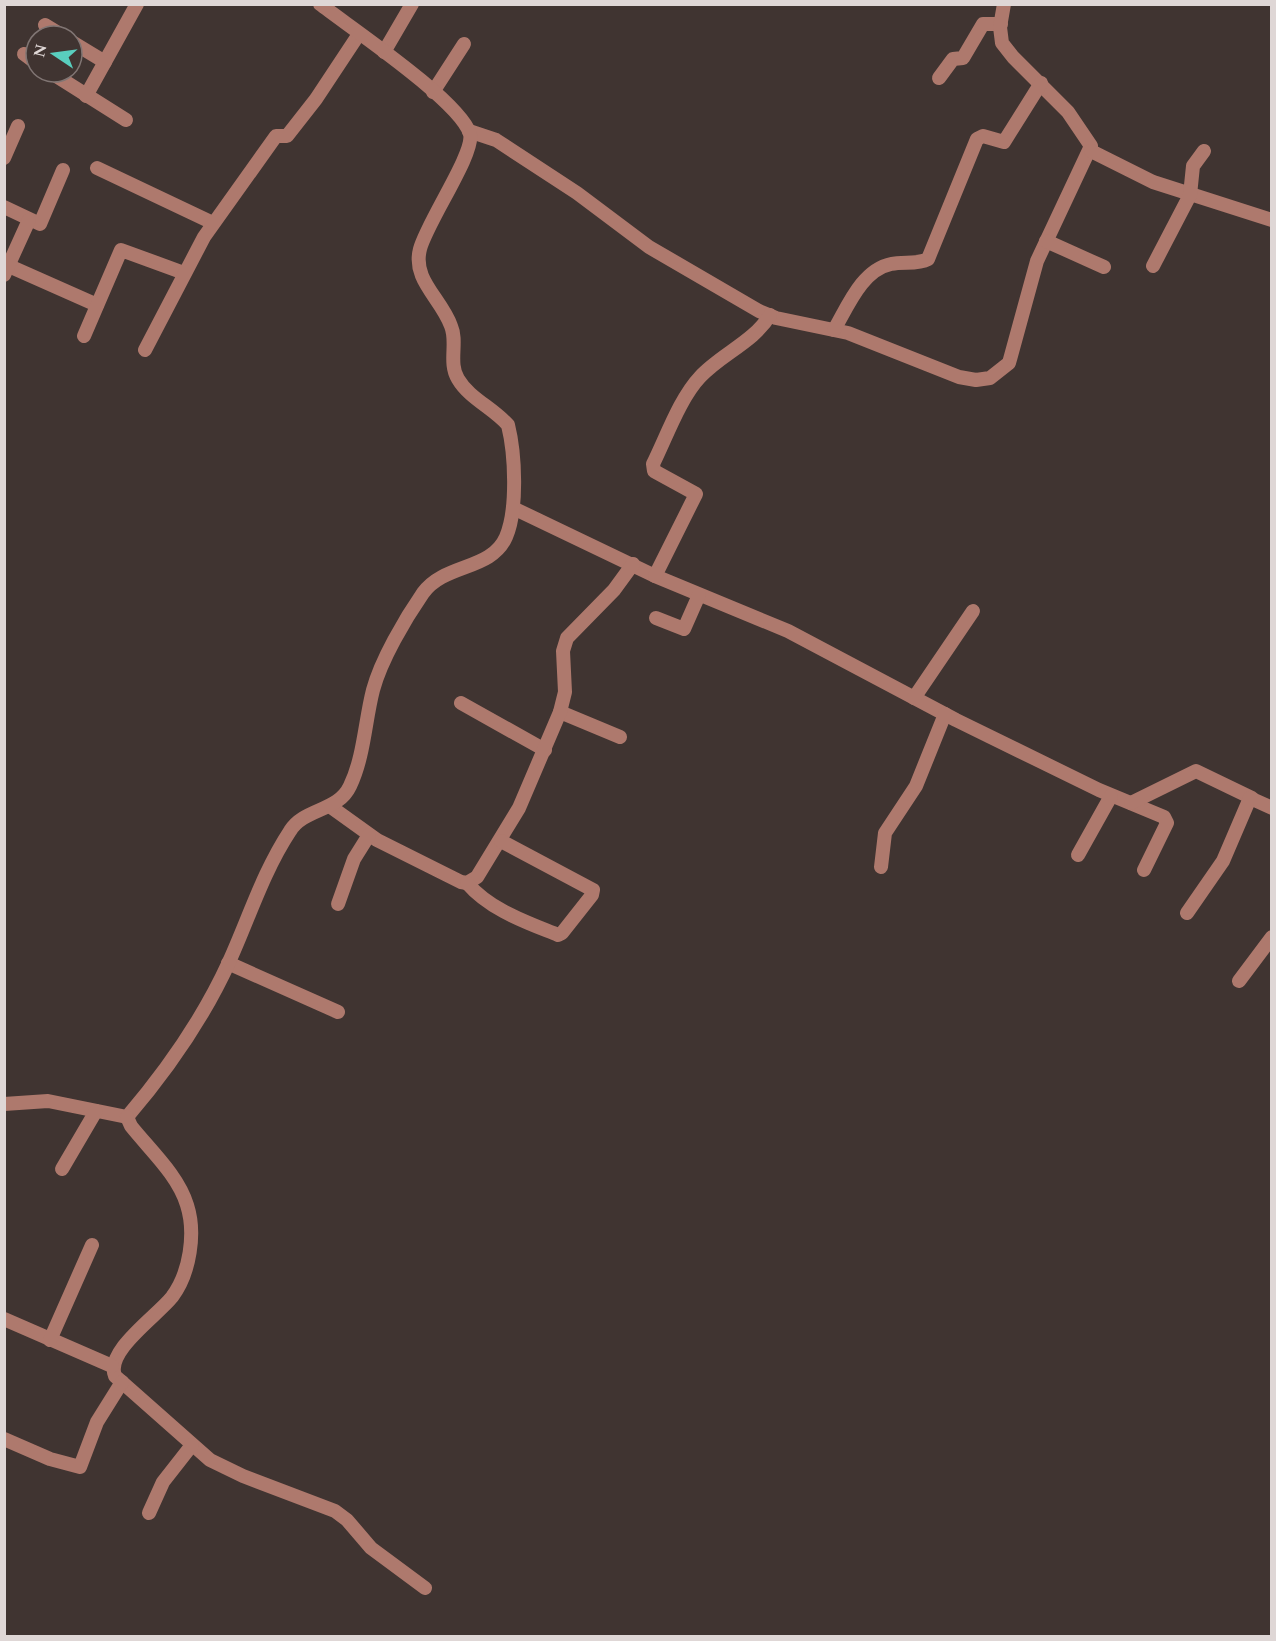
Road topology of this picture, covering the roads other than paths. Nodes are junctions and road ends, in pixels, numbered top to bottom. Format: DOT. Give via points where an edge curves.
graph roads {
  1 [pos="137,4"];
  2 [pos="320,4"];
  3 [pos="412,4"];
  4 [pos="1004,4"];
  5 [pos="1001,24"];
  6 [pos="359,34"];
  7 [pos="464,44"];
  8 [pos="84,49"];
  9 [pos="384,52"];
  10 [pos="105,62"];
  11 [pos="939,78"];
  12 [pos="68,84"];
  13 [pos="1041,84"];
  14 [pos="433,92"];
  15 [pos="86,96"];
  16 [pos="126,120"];
  17 [pos="18,126"];
  18 [pos="469,131"];
  19 [pos="1091,151"];
  20 [pos="1204,151"];
  21 [pos="4,158"];
  22 [pos="97,168"];
  23 [pos="63,170"];
  24 [pos="1190,195"];
  25 [pos="4,207"];
  26 [pos="29,220"];
  27 [pos="1272,220"];
  28 [pos="213,223"];
  29 [pos="1046,241"];
  30 [pos="1153,266"];
  31 [pos="1104,267"];
  32 [pos="7,271"];
  33 [pos="184,273"];
  34 [pos="97,305"];
  35 [pos="770,315"];
  36 [pos="834,330"];
  37 [pos="84,336"];
  38 [pos="145,350"];
  39 [pos="513,508"];
  40 [pos="633,564"];
  41 [pos="655,576"];
  42 [pos="699,595"];
  43 [pos="973,611"];
  44 [pos="657,618"];
  45 [pos="914,698"];
  46 [pos="461,704"];
  47 [pos="561,712"];
  48 [pos="945,714"];
  49 [pos="620,736"];
  50 [pos="545,750"];
  51 [pos="1111,796"];
  52 [pos="1252,798"];
  53 [pos="1131,803"];
  54 [pos="331,807"];
  55 [pos="1272,808"];
  56 [pos="369,835"];
  57 [pos="501,841"];
  58 [pos="1078,855"];
  59 [pos="881,867"];
  60 [pos="1144,870"];
  61 [pos="467,884"];
  62 [pos="338,904"];
  63 [pos="1187,913"];
  64 [pos="1272,937"];
  65 [pos="228,963"];
  66 [pos="1239,981"];
  67 [pos="338,1012"];
  68 [pos="4,1104"];
  69 [pos="96,1111"];
  70 [pos="128,1117"];
  71 [pos="62,1169"];
  72 [pos="93,1245"];
  73 [pos="4,1319"];
  74 [pos="50,1340"];
  75 [pos="112,1366"];
  76 [pos="122,1382"];
  77 [pos="4,1439"];
  78 [pos="192,1445"];
  79 [pos="149,1513"];
  80 [pos="425,1588"];
  1 -- 10 [label="street"];
  2 -- 6 [label="street"];
  3 -- 9 [label="street"];
  4 -- 5 [label="street"];
  5 -- 11 [label="street" via="983,24 963,58 954,58"];
  5 -- 13 [label="street" via="1002,43"];
  6 -- 9 [label="street"];
  6 -- 28 [label="street" via="316,99 287,135 276,136"];
  7 -- 14 [label="street"];
  8 -- 10 [label="street"];
  9 -- 14 [label="street"];
  10 -- 15 [label="street"];
  12 -- 15 [label="street"];
  13 -- 19 [label="street" via="1089,140"];
  13 -- 36 [label="street" via="1006,141 983,135 976,139 928,259 893,263 871,273"];
  14 -- 18 [label="street" via="456,112"];
  15 -- 16 [label="street"];
  17 -- 21 [label="street"];
  18 -- 35 [label="street" via="496,140 658,253"];
  18 -- 39 [label="street" via="469,149 428,226 417,265 453,329 456,376 508,425"];
  19 -- 24 [label="street" via="1153,182"];
  19 -- 29 [label="street"];
  20 -- 24 [label="street" via="1192,170"];
  22 -- 28 [label="street"];
  23 -- 26 [label="street" via="42,223"];
  24 -- 27 [label="street"];
  24 -- 30 [label="street"];
  25 -- 26 [label="street"];
  26 -- 32 [label="street"];
  28 -- 33 [label="street"];
  29 -- 31 [label="street"];
  29 -- 36 [label="street" via="1028,290 1014,351 1009,363 990,378 959,377"];
  32 -- 34 [label="street"];
  33 -- 34 [label="street" via="123,249"];
  33 -- 38 [label="street"];
  34 -- 37 [label="street"];
  35 -- 36 [label="street"];
  35 -- 41 [label="street" via="759,329 693,384 653,464 654,471 696,494"];
  39 -- 40 [label="street"];
  39 -- 54 [label="street" via="507,534 491,557 447,572 423,593 384,662 374,688 349,789"];
  40 -- 41 [label="street"];
  40 -- 47 [label="street" via="614,590 567,638"];
  41 -- 42 [label="street"];
  42 -- 44 [label="street" via="684,629"];
  42 -- 45 [label="street" via="788,631"];
  43 -- 45 [label="street"];
  45 -- 48 [label="street"];
  46 -- 50 [label="street"];
  47 -- 49 [label="street"];
  47 -- 50 [label="street"];
  48 -- 51 [label="street"];
  48 -- 59 [label="street" via="916,786 885,833"];
  50 -- 57 [label="street"];
  51 -- 53 [label="street"];
  51 -- 58 [label="street"];
  52 -- 53 [label="street" via="1196,771"];
  52 -- 55 [label="street"];
  52 -- 63 [label="street" via="1223,861"];
  53 -- 60 [label="street" via="1167,820"];
  54 -- 56 [label="street"];
  54 -- 65 [label="street" via="308,815 291,829 267,871"];
  56 -- 61 [label="street"];
  56 -- 62 [label="street" via="354,859"];
  57 -- 61 [label="street" via="477,877"];
  57 -- 61 [label="street" via="593,890 592,895 558,934 508,914"];
  64 -- 66 [label="street"];
  65 -- 67 [label="street"];
  65 -- 70 [label="street" via="186,1043"];
  68 -- 69 [label="street" via="48,1101"];
  69 -- 70 [label="street"];
  69 -- 71 [label="street"];
  70 -- 75 [label="street" via="187,1203 192,1230 188,1258 173,1296 126,1344"];
  72 -- 74 [label="street"];
  73 -- 74 [label="street"];
  74 -- 75 [label="street"];
  75 -- 76 [label="street"];
  76 -- 77 [label="street" via="97,1422 80,1467"];
  76 -- 78 [label="street"];
  78 -- 79 [label="street" via="163,1482"];
  78 -- 80 [label="street" via="226,1469 335,1511 371,1548"];
}
